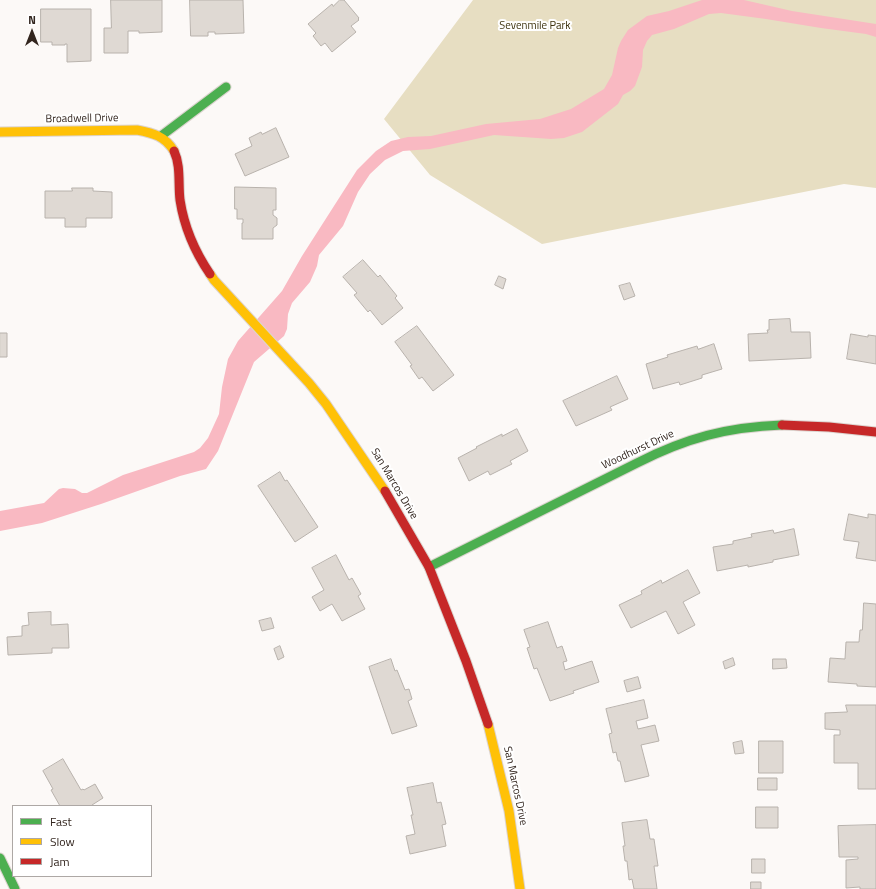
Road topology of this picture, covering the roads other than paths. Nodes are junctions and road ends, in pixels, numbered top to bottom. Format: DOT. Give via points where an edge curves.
graph roads {
  1 [pos="226,87"];
  2 [pos="0,132"];
  3 [pos="162,137"];
  4 [pos="876,432"];
  5 [pos="429,567"];
  6 [pos="0,858"];
  7 [pos="15,889"];
  8 [pos="520,889"];
  1 -- 3 [label="street"];
  2 -- 3 [label="street, Broadwell Drive" via="131,130 152,132"];
  3 -- 5 [label="street, San Marcos Drive" via="172,147 176,156 184,221 202,262 214,280 309,383 354,443 379,480"];
  4 -- 5 [label="street, Woodhurst Drive" via="806,424 777,424 730,430 689,440 631,465"];
  5 -- 8 [label="street, San Marcos Drive" via="485,713 502,779"];
  6 -- 7 [label="street"];
}
